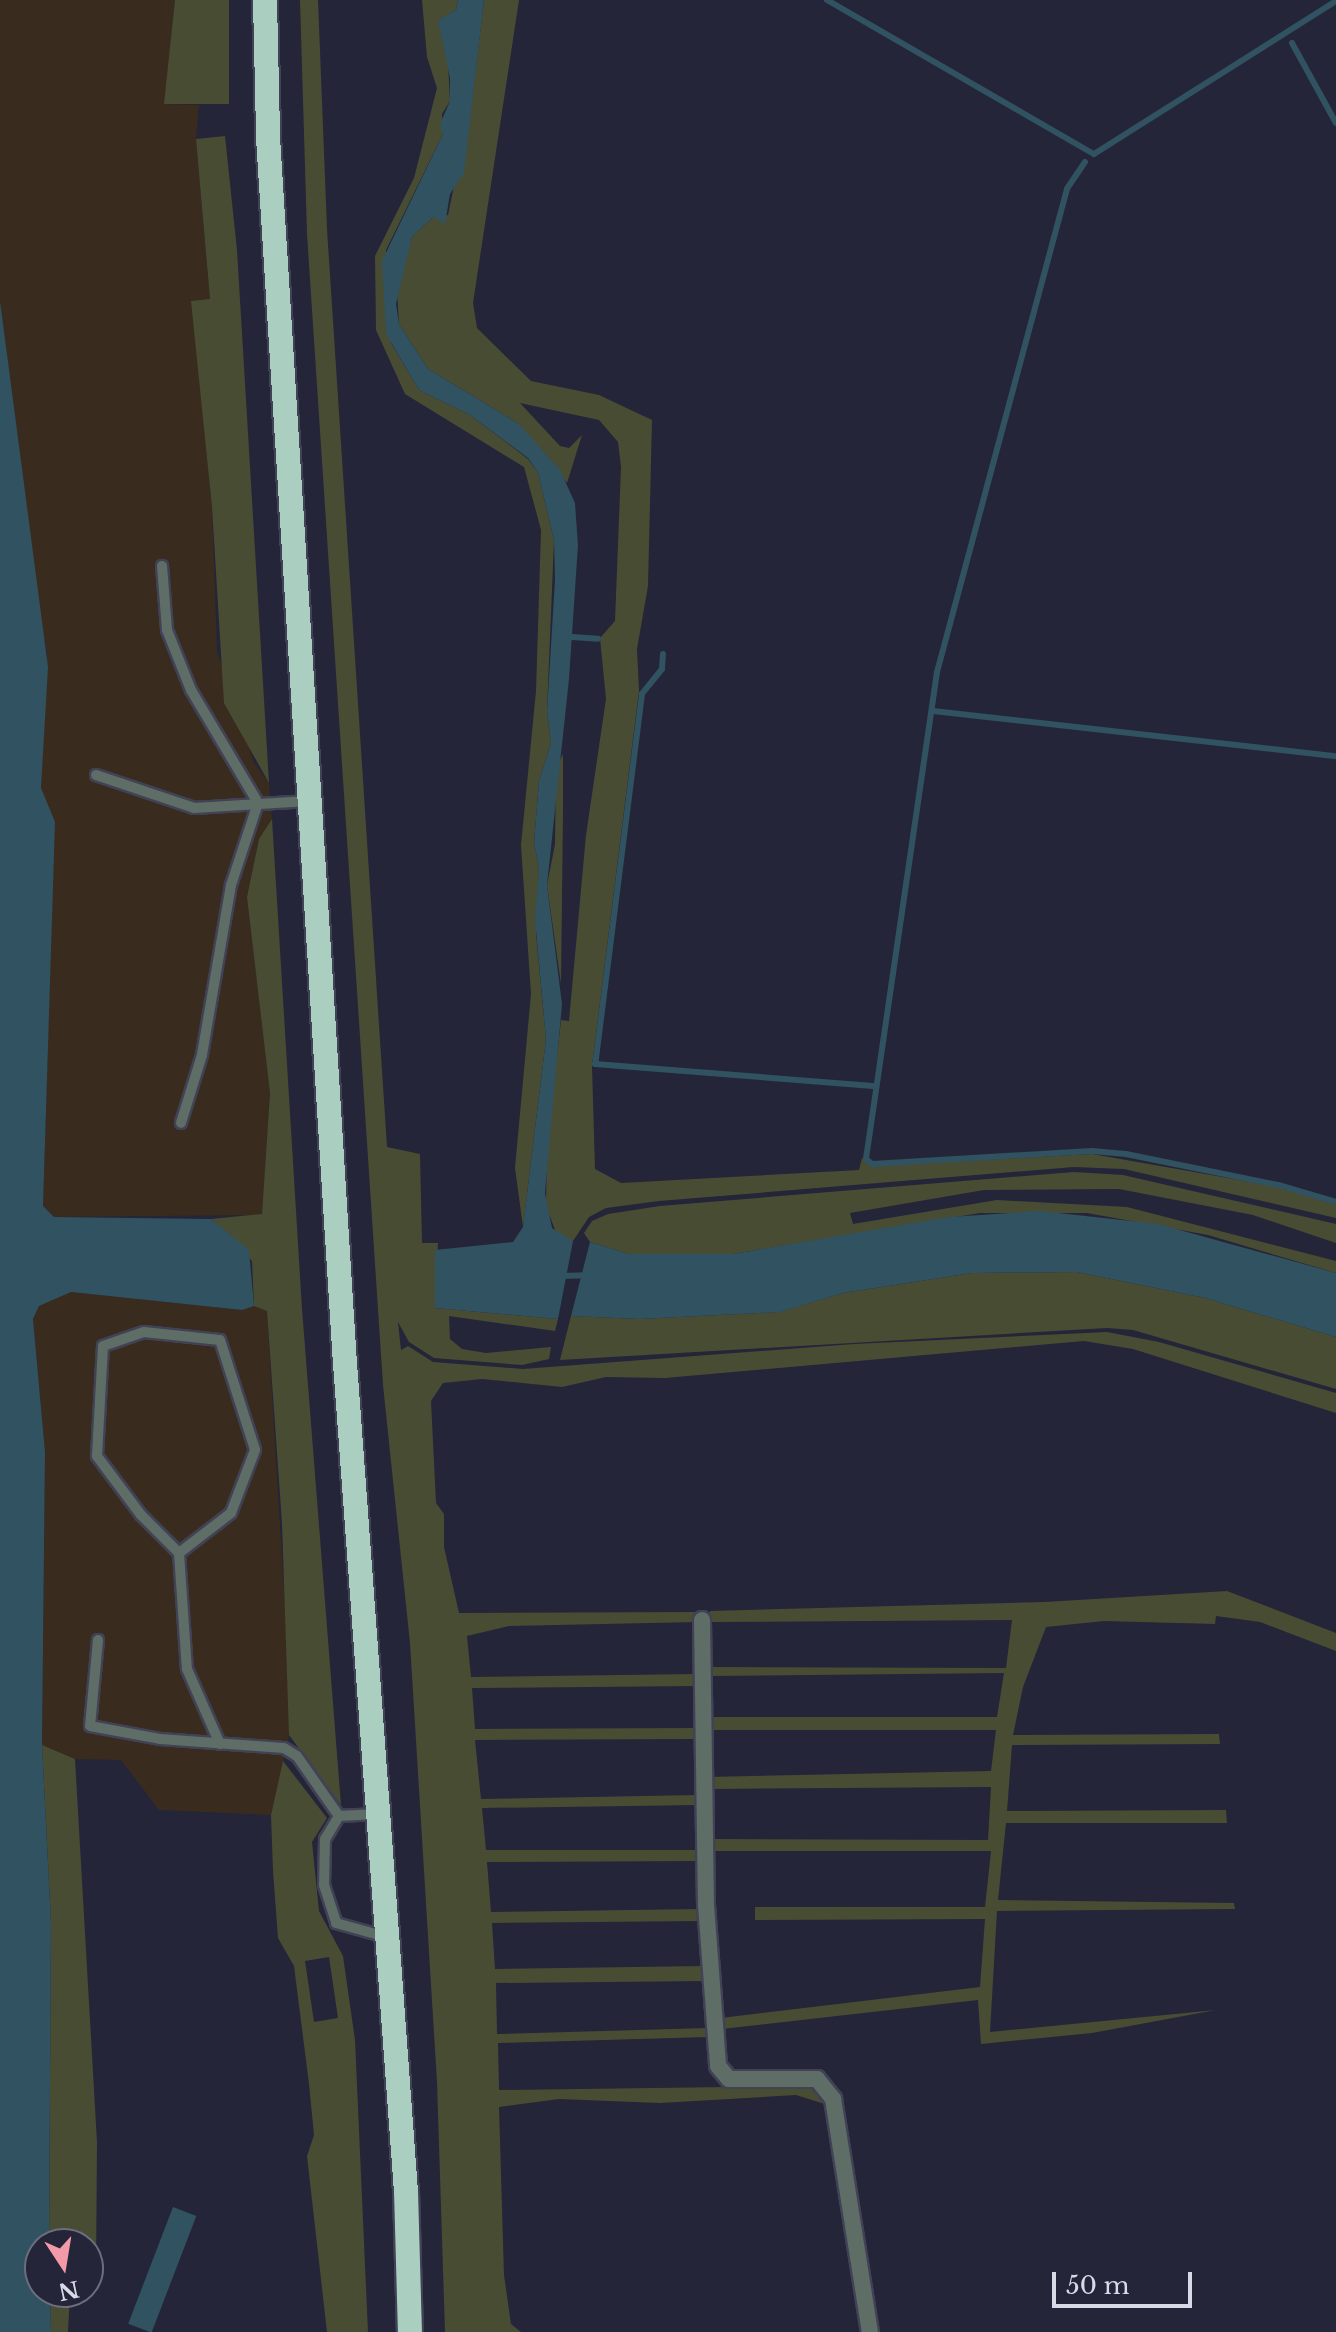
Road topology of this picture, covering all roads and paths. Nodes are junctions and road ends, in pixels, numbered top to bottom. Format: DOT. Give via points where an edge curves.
graph roads {
  1 [pos="265,0"];
  2 [pos="162,566"];
  3 [pos="96,775"];
  4 [pos="311,800"];
  5 [pos="258,803"];
  6 [pos="181,1123"];
  7 [pos="179,1553"];
  8 [pos="702,1620"];
  9 [pos="98,1640"];
  10 [pos="220,1744"];
  11 [pos="377,1814"];
  12 [pos="339,1816"];
  13 [pos="386,1937"];
  14 [pos="410,2332"];
  15 [pos="870,2332"];
  1 -- 4 [label="highway" via="268,137"];
  2 -- 5 [label="lane" via="167,630 191,690"];
  3 -- 5 [label="lane" via="194,808"];
  4 -- 5 [label="lane"];
  4 -- 11 [label="highway"];
  5 -- 6 [label="lane" via="231,885 202,1055"];
  7 -- 7 [label="lane" via="231,1513 255,1450 220,1340 144,1332 103,1346 97,1456 141,1515"];
  7 -- 10 [label="lane" via="187,1669"];
  8 -- 15 [label="street" via="705,1889 718,2066 729,2079 817,2079 833,2099"];
  9 -- 10 [label="lane" via="90,1726"];
  10 -- 12 [label="lane" via="284,1748 297,1756"];
  11 -- 12 [label="lane"];
  11 -- 13 [label="highway"];
  12 -- 13 [label="lane" via="325,1839 324,1855 324,1885 336,1923"];
  13 -- 14 [label="highway" via="406,2191"];
}
